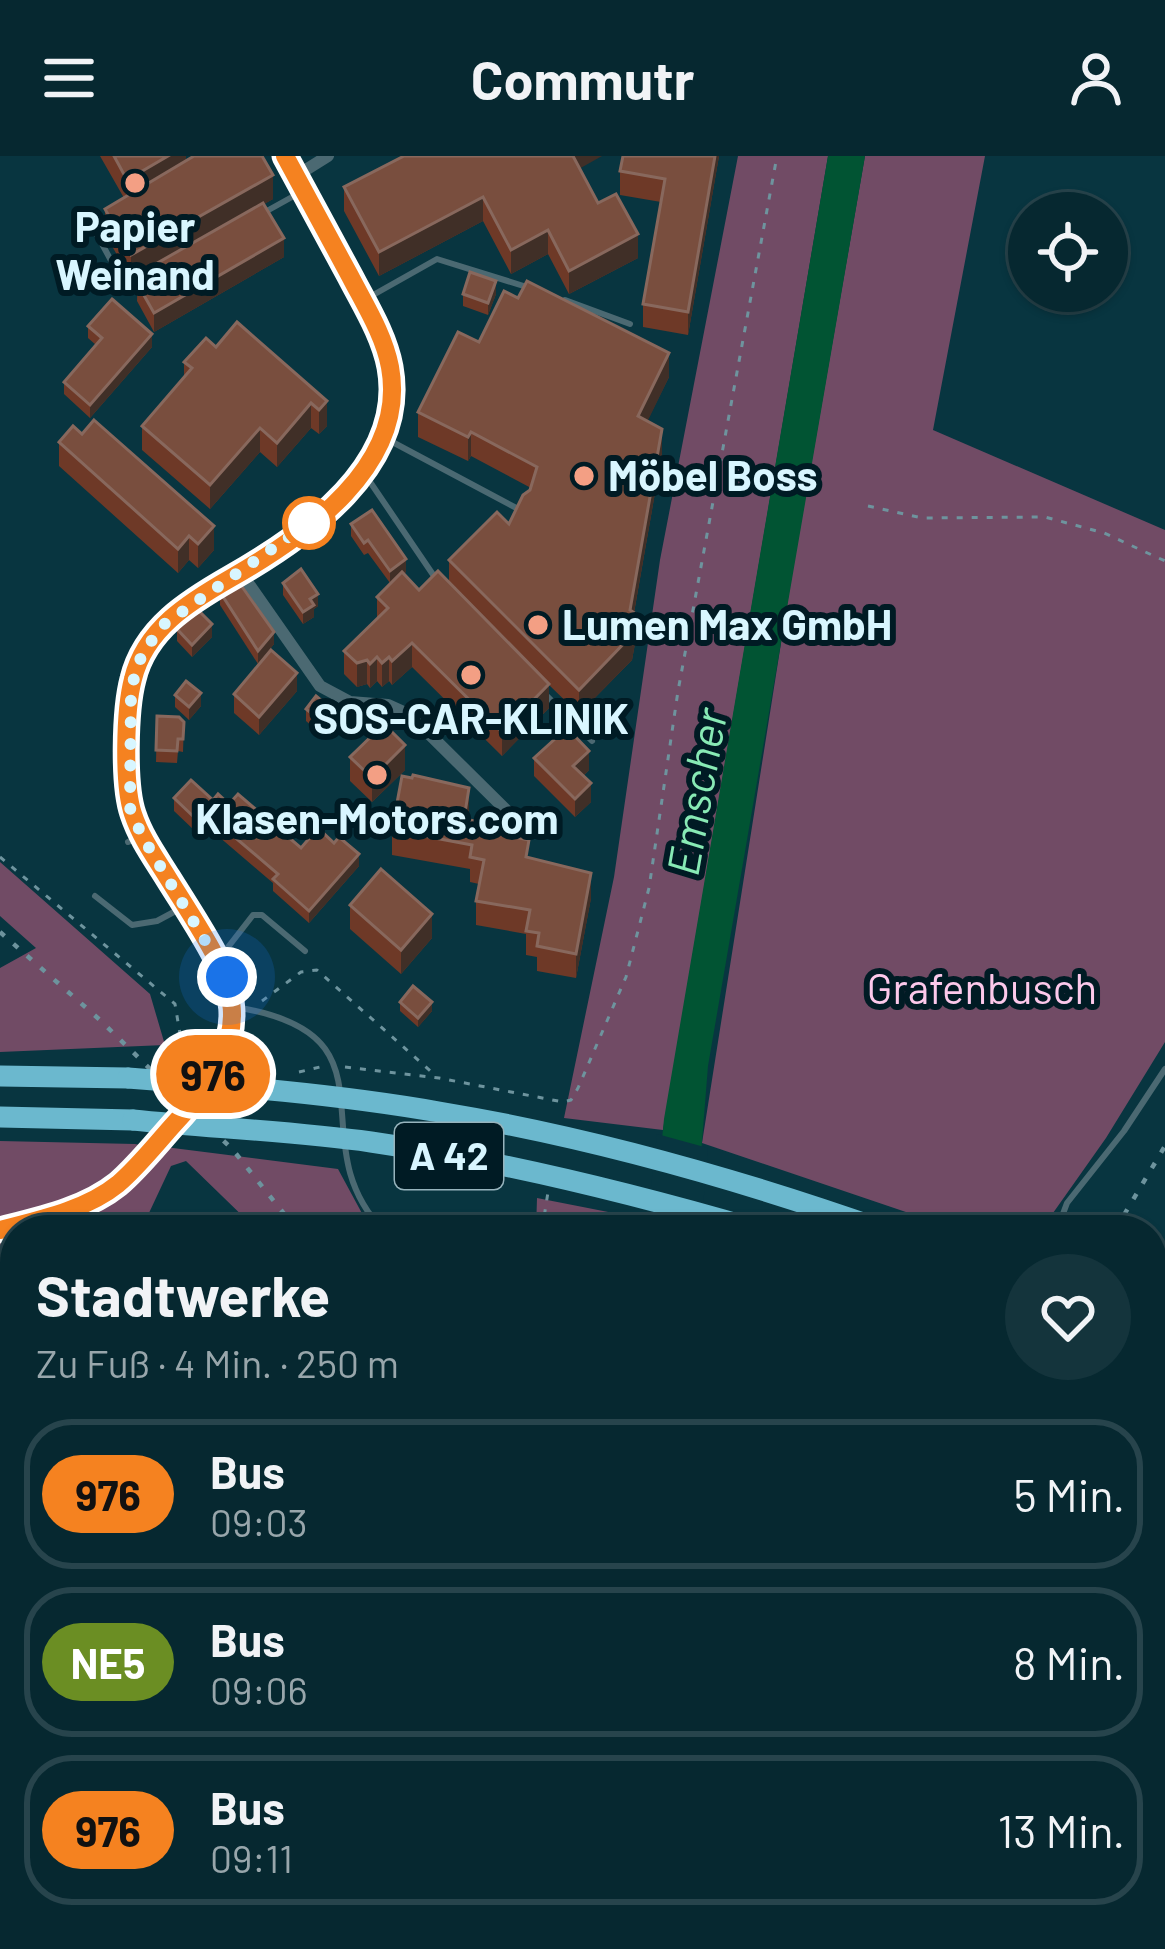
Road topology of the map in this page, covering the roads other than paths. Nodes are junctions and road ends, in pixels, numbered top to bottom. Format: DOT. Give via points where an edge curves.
graph roads {
  1 [pos="285,156"];
  2 [pos="328,156"];
  3 [pos="296,176"];
  4 [pos="304,190"];
  5 [pos="265,212"];
  6 [pos="113,220"];
  7 [pos="146,278"];
  8 [pos="543,293"];
  9 [pos="363,300"];
  10 [pos="565,301"];
  11 [pos="630,324"];
  12 [pos="382,437"];
  13 [pos="364,473"];
  14 [pos="523,512"];
  15 [pos="241,573"];
  16 [pos="444,590"];
  17 [pos="542,691"];
  18 [pos="592,741"];
  19 [pos="526,821"];
  20 [pos="95,896"];
  21 [pos="185,906"];
  22 [pos="305,951"];
  23 [pos="218,960"];
  24 [pos="234,1007"];
  25 [pos="1165,1069"];
  26 [pos="0,1076"];
  27 [pos="0,1117"];
  28 [pos="53,1215"];
  29 [pos="370,1215"];
  30 [pos="701,1215"];
  31 [pos="836,1215"];
  32 [pos="1063,1215"];
  1 -- 3 [label="street"];
  2 -- 3 [label="street"];
  3 -- 4 [label="street"];
  4 -- 5 [label="lane"];
  4 -- 9 [label="street"];
  6 -- 7 [label="lane" via="94,230 127,290"];
  8 -- 9 [label="lane" via="436,259"];
  9 -- 12 [label="street" via="390,368"];
  10 -- 11 [label="lane"];
  12 -- 13 [label="street"];
  12 -- 14 [label="lane"];
  13 -- 15 [label="street"];
  13 -- 16 [label="lane"];
  15 -- 19 [label="street" via="320,686 350,702 410,715"];
  15 -- 21 [label="street" via="158,630 131,688 135,839"];
  17 -- 18 [label="lane"];
  20 -- 21 [label="lane" via="132,925"];
  21 -- 23 [label="street"];
  22 -- 23 [label="lane" via="253,915"];
  23 -- 24 [label="street"];
  24 -- 28 [label="street" via="232,1039 182,1116 116,1186"];
  24 -- 29 [label="lane" via="278,1014 324,1044 337,1066 347,1173"];
  25 -- 32 [label="lane"];
  26 -- 31 [label="highway, A 42, bridge" via="336,1096 555,1134"];
  27 -- 30 [label="highway, A 42, bridge" via="272,1131 442,1154"];
}
